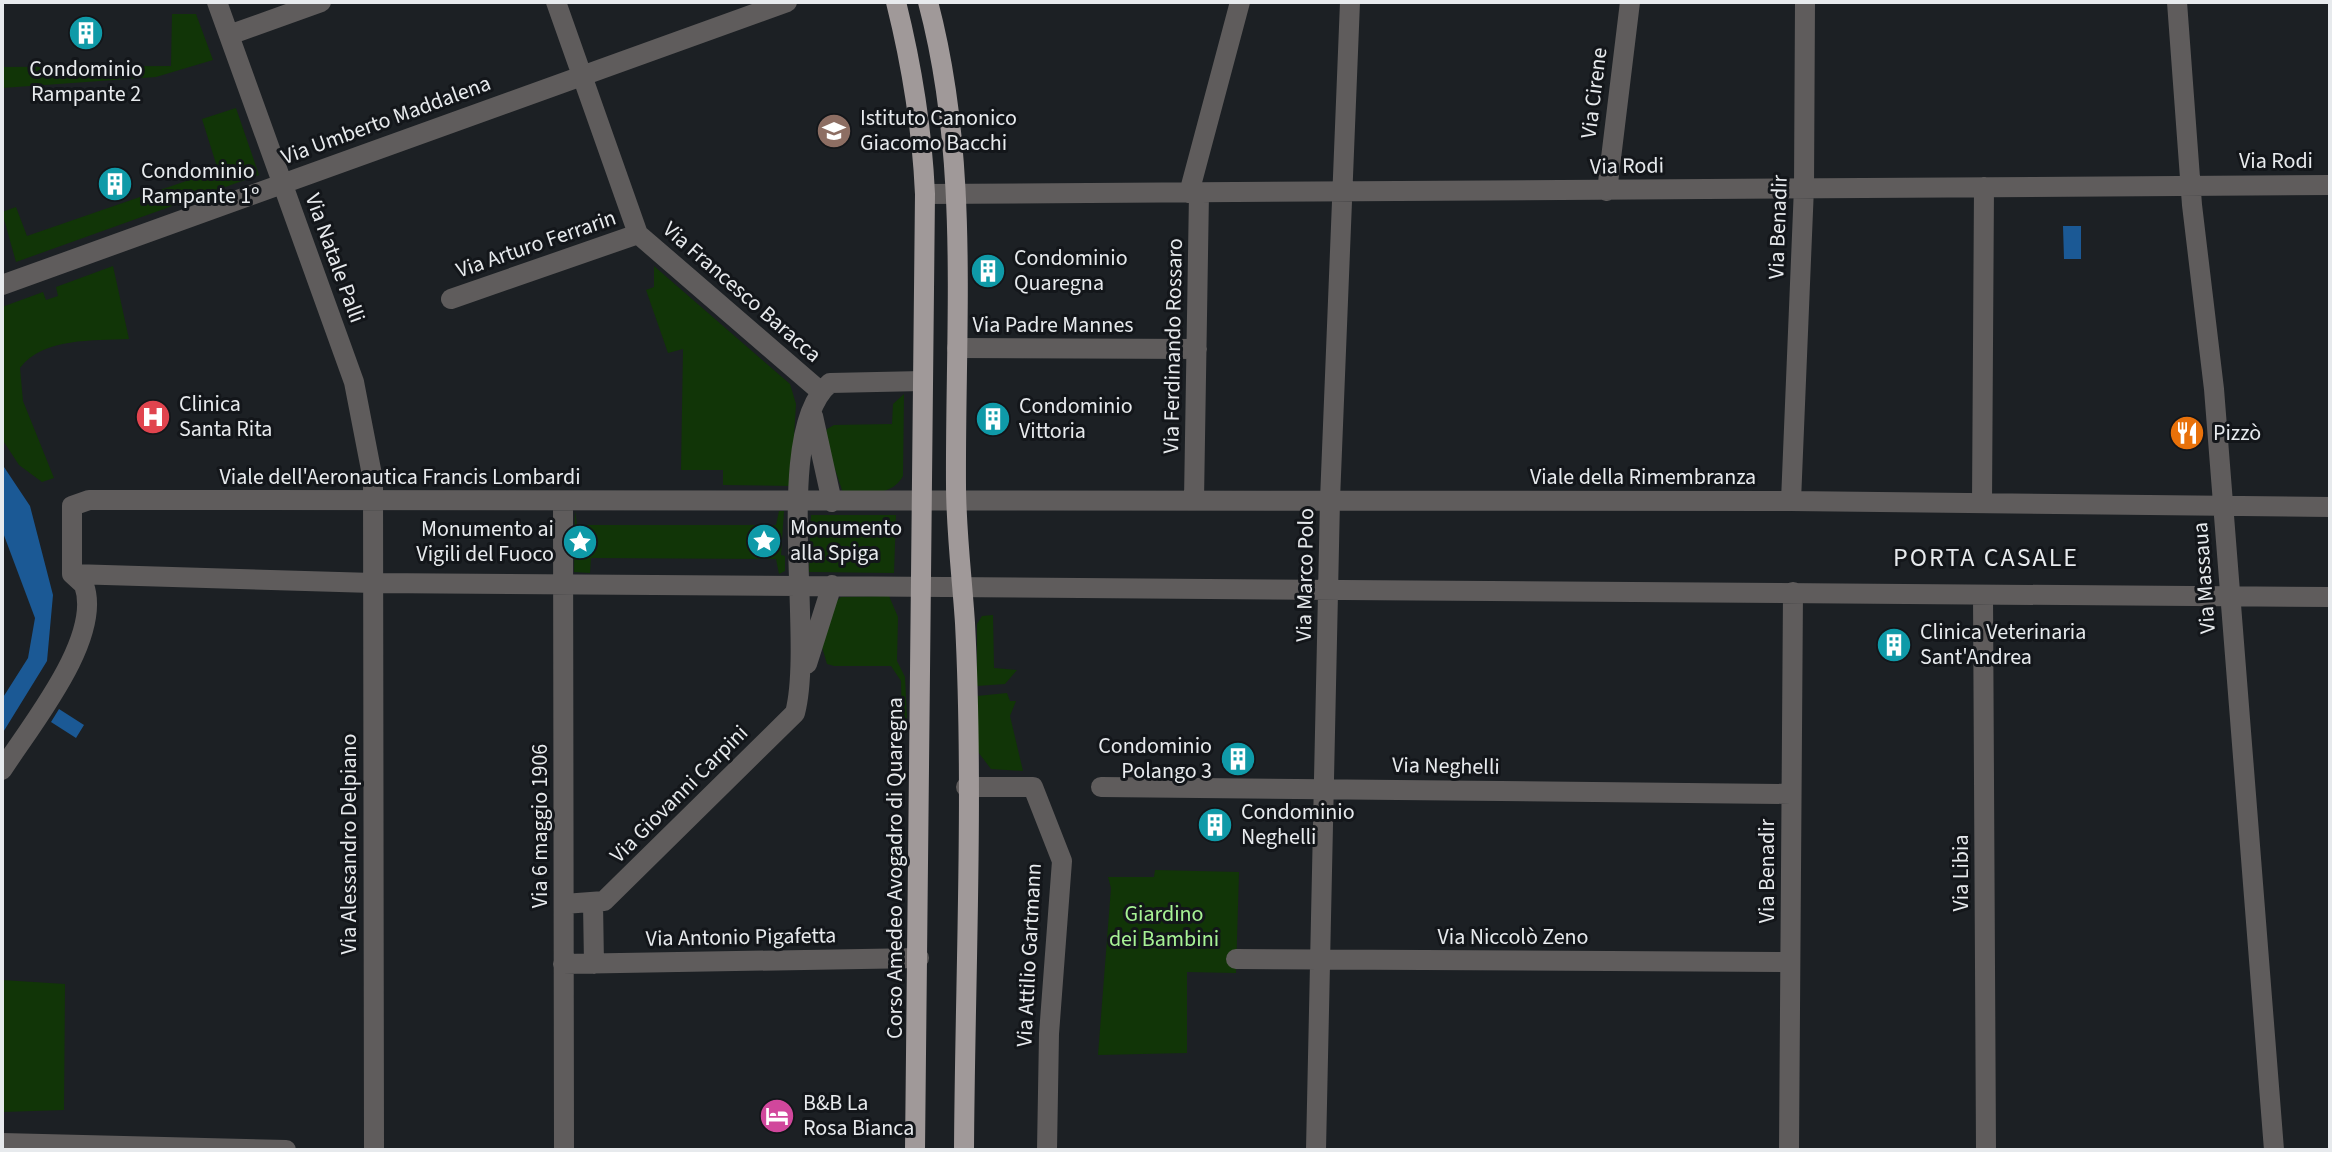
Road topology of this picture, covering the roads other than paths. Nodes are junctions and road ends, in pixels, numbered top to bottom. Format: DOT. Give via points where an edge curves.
graph roads {
  1 [pos="217,2"];
  2 [pos="321,2"];
  3 [pos="556,2"];
  4 [pos="787,2"];
  5 [pos="896,2"];
  6 [pos="928,2"];
  7 [pos="1240,2"];
  8 [pos="1350,2"];
  9 [pos="1630,2"];
  10 [pos="1805,2"];
  11 [pos="2177,2"];
  12 [pos="229,35"];
  13 [pos="580,75"];
  14 [pos="283,183"];
  15 [pos="2191,185"];
  16 [pos="2330,185"];
  17 [pos="1804,187"];
  18 [pos="1984,187"];
  19 [pos="1607,191"];
  20 [pos="1194,193"];
  21 [pos="1343,193"];
  22 [pos="925,194"];
  23 [pos="958,194"];
  24 [pos="638,234"];
  25 [pos="2,285"];
  26 [pos="451,299"];
  27 [pos="957,348"];
  28 [pos="1197,349"];
  29 [pos="923,381"];
  30 [pos="820,391"];
  31 [pos="812,412"];
  32 [pos="922,499"];
  33 [pos="1194,500"];
  34 [pos="1330,500"];
  35 [pos="374,501"];
  36 [pos="563,501"];
  37 [pos="1791,501"];
  38 [pos="797,502"];
  39 [pos="832,502"];
  40 [pos="956,502"];
  41 [pos="1982,503"];
  42 [pos="2223,506"];
  43 [pos="2330,507"];
  44 [pos="373,538"];
  45 [pos="72,574"];
  46 [pos="373,583"];
  47 [pos="564,583"];
  48 [pos="799,585"];
  49 [pos="832,585"];
  50 [pos="921,586"];
  51 [pos="960,587"];
  52 [pos="1329,589"];
  53 [pos="1793,592"];
  54 [pos="1983,596"];
  55 [pos="2330,597"];
  56 [pos="2230,598"];
  57 [pos="803,675"];
  58 [pos="2,770"];
  59 [pos="966,787"];
  60 [pos="1101,787"];
  61 [pos="1324,789"];
  62 [pos="1791,794"];
  63 [pos="593,903"];
  64 [pos="564,904"];
  65 [pos="919,958"];
  66 [pos="1236,959"];
  67 [pos="1320,961"];
  68 [pos="1790,962"];
  69 [pos="563,964"];
  70 [pos="594,964"];
  71 [pos="2,1143"];
  72 [pos="80,1146"];
  73 [pos="232,1149"];
  74 [pos="286,1150"];
  75 [pos="374,1150"];
  76 [pos="564,1150"];
  77 [pos="915,1150"];
  78 [pos="964,1150"];
  79 [pos="1047,1150"];
  80 [pos="1316,1150"];
  81 [pos="1789,1150"];
  82 [pos="1986,1150"];
  83 [pos="2274,1150"];
  1 -- 12 [label="street, Via Natale Palli"];
  2 -- 12 [label="street"];
  3 -- 13 [label="street, Via Francesco Baracca"];
  4 -- 13 [label="street, Via Umberto Maddalena"];
  5 -- 22 [label="main road" via="910,57"];
  6 -- 23 [label="main road" via="942,52"];
  7 -- 20 [label="street, Via Ferdinando Rossaro"];
  8 -- 21 [label="street, Via Marco Polo"];
  9 -- 19 [label="street, Via Cirene"];
  10 -- 17 [label="street, Via Benadir"];
  11 -- 15 [label="street, Via Massaua"];
  12 -- 14 [label="street, Via Natale Palli"];
  13 -- 14 [label="street, Via Umberto Maddalena"];
  13 -- 24 [label="street, Via Francesco Baracca"];
  14 -- 25 [label="street, Via Umberto Maddalena"];
  14 -- 35 [label="street, Via Natale Palli" via="354,382 369,445"];
  15 -- 16 [label="street, Via Rodi"];
  15 -- 18 [label="street, Via Rodi"];
  15 -- 42 [label="street, Via Massaua"];
  17 -- 18 [label="street, Via Rodi"];
  17 -- 19 [label="street, Via Rodi"];
  17 -- 37 [label="street, Via Benadir"];
  18 -- 41 [label="street"];
  19 -- 21 [label="street, Via Rodi"];
  20 -- 21 [label="street, Via Rodi"];
  20 -- 23 [label="street, Via Rodi"];
  20 -- 28 [label="street, Via Ferdinando Rossaro"];
  21 -- 34 [label="street, Via Marco Polo"];
  22 -- 23 [label="street, Via Rodi"];
  22 -- 29 [label="main road"];
  23 -- 27 [label="main road"];
  24 -- 26 [label="street, Via Arturo Ferrarin"];
  24 -- 30 [label="street, Via Francesco Baracca"];
  27 -- 28 [label="street, Via Padre Mannes"];
  27 -- 40 [label="main road"];
  28 -- 33 [label="street, Via Ferdinando Rossaro"];
  29 -- 30 [label="street" via="847,380"];
  29 -- 32 [label="main road, Corso Amedeo Avogadro di Quaregna"];
  30 -- 31 [label="street"];
  31 -- 38 [label="street"];
  31 -- 39 [label="street"];
  32 -- 39 [label="street, Viale della Rimembranza"];
  32 -- 40 [label="street, Viale della Rimembranza"];
  32 -- 50 [label="main road, Corso Amedeo Avogadro di Quaregna"];
  33 -- 34 [label="street, Viale della Rimembranza"];
  33 -- 40 [label="street, Viale della Rimembranza"];
  34 -- 37 [label="street, Viale della Rimembranza"];
  34 -- 52 [label="street, Via Marco Polo"];
  35 -- 36 [label="street, Viale dell'Aeronautica Francis Lombardi"];
  35 -- 44 [label="street, Via Natale Palli"];
  35 -- 45 [label="street, Viale dell'Aeronautica Francis Lombardi" via="89,500 72,506"];
  36 -- 38 [label="street, Viale dell'Aeronautica Francis Lombardi"];
  36 -- 47 [label="street, Via 6 maggio 1906"];
  37 -- 41 [label="street, Viale della Rimembranza"];
  38 -- 39 [label="street, Viale dell'Aeronautica Francis Lombardi"];
  38 -- 48 [label="street"];
  40 -- 51 [label="main road"];
  41 -- 42 [label="street, Viale della Rimembranza"];
  42 -- 43 [label="street, Viale della Rimembranza"];
  42 -- 56 [label="street, Via Massaua"];
  44 -- 46 [label="street, Via Alessandro Delpiano"];
  45 -- 46 [label="street"];
  45 -- 58 [label="street" via="84,585 89,614 64,675"];
  46 -- 47 [label="street"];
  46 -- 75 [label="street, Via Alessandro Delpiano"];
  47 -- 48 [label="street"];
  47 -- 64 [label="street, Via 6 maggio 1906"];
  48 -- 49 [label="street"];
  48 -- 57 [label="street"];
  49 -- 50 [label="street"];
  49 -- 57 [label="street"];
  50 -- 51 [label="street"];
  50 -- 65 [label="main road, Corso Amedeo Avogadro di Quaregna"];
  51 -- 52 [label="street"];
  51 -- 59 [label="main road"];
  52 -- 53 [label="street"];
  52 -- 61 [label="street, Via Marco Polo"];
  53 -- 54 [label="street"];
  53 -- 62 [label="street, Via Benadir"];
  54 -- 56 [label="street"];
  54 -- 82 [label="street, Via Libia"];
  55 -- 56 [label="street"];
  56 -- 83 [label="street, Via Massaua"];
  57 -- 63 [label="street, Via Giovanni Carpini" via="795,713 604,901"];
  59 -- 78 [label="main road"];
  59 -- 79 [label="street, Via Attilio Gartmann" via="1033,787 1062,861 1049,1034"];
  60 -- 61 [label="street, Via Neghelli"];
  61 -- 62 [label="street, Via Neghelli"];
  61 -- 67 [label="street, Via Marco Polo"];
  62 -- 68 [label="street, Via Benadir"];
  63 -- 64 [label="street"];
  63 -- 70 [label="street"];
  64 -- 69 [label="street, Via 6 maggio 1906"];
  65 -- 70 [label="street, Via Antonio Pigafetta"];
  65 -- 77 [label="main road, Corso Amedeo Avogadro di Quaregna"];
  66 -- 67 [label="street, Via Niccolò Zeno"];
  67 -- 68 [label="street, Via Niccolò Zeno"];
  67 -- 80 [label="street, Via Marco Polo"];
  68 -- 81 [label="street, Via Benadir"];
  69 -- 70 [label="street, Via Antonio Pigafetta"];
  69 -- 76 [label="street, Via 6 maggio 1906"];
  71 -- 72 [label="street"];
  72 -- 73 [label="street"];
  73 -- 74 [label="street"];
}
